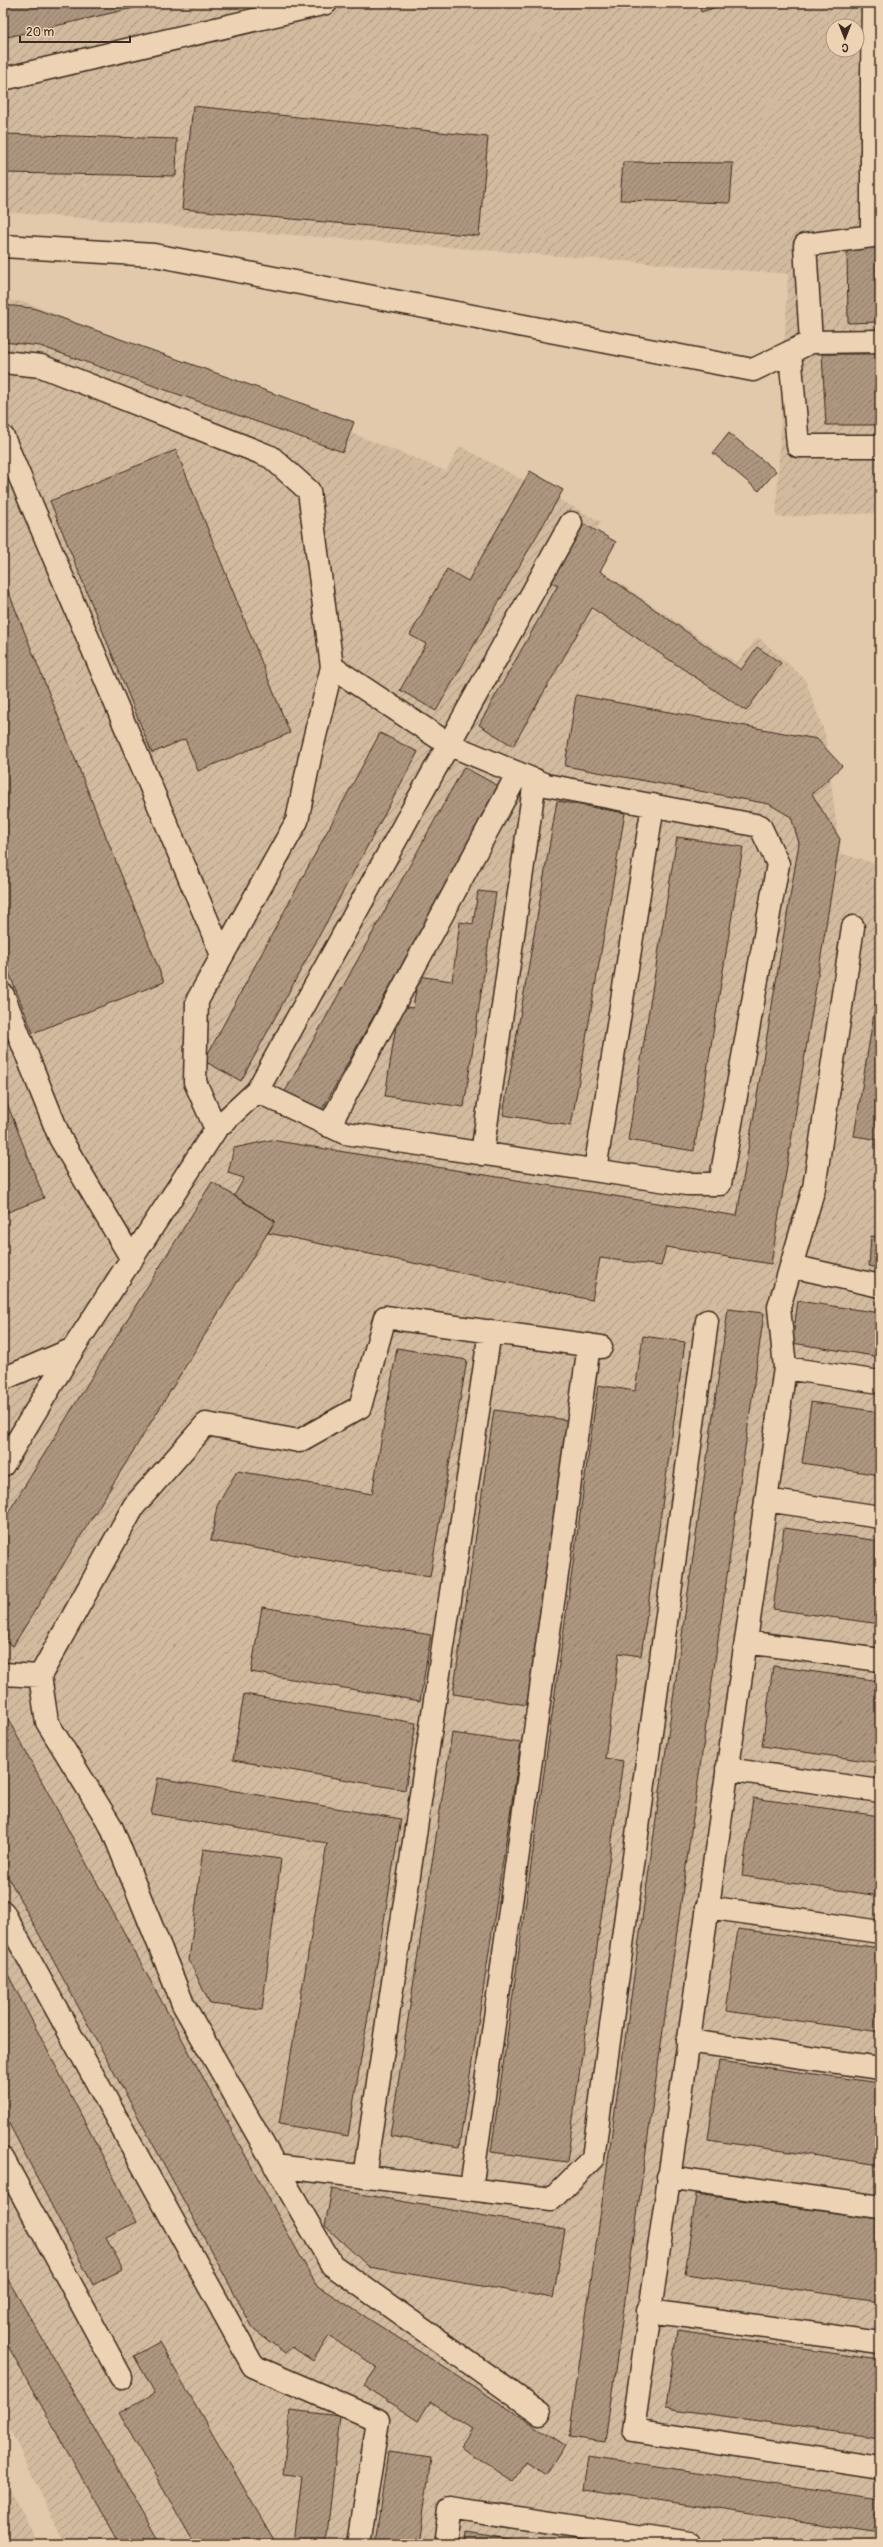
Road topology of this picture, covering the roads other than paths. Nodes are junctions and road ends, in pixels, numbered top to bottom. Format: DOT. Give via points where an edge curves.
graph roads {
  1 [pos="326,3"];
  2 [pos="872,3"];
  3 [pos="876,75"];
  4 [pos="3,79"];
  5 [pos="876,235"];
  6 [pos="3,246"];
  7 [pos="880,341"];
  8 [pos="811,342"];
  9 [pos="790,352"];
  10 [pos="3,362"];
  11 [pos="3,437"];
  12 [pos="880,446"];
  13 [pos="571,523"];
  14 [pos="332,667"];
  15 [pos="448,744"];
  16 [pos="526,776"];
  17 [pos="653,805"];
  18 [pos="853,927"];
  19 [pos="222,955"];
  20 [pos="3,995"];
  21 [pos="257,1091"];
  22 [pos="329,1126"];
  23 [pos="216,1129"];
  24 [pos="482,1154"];
  25 [pos="595,1170"];
  26 [pos="132,1259"];
  27 [pos="791,1266"];
  28 [pos="880,1286"];
  29 [pos="708,1321"];
  30 [pos="490,1331"];
  31 [pos="73,1349"];
  32 [pos="785,1368"];
  33 [pos="3,1379"];
  34 [pos="880,1382"];
  35 [pos="3,1465"];
  36 [pos="766,1500"];
  37 [pos="880,1517"];
  38 [pos="746,1642"];
  39 [pos="880,1660"];
  40 [pos="3,1674"];
  41 [pos="40,1676"];
  42 [pos="727,1770"];
  43 [pos="880,1792"];
  44 [pos="707,1907"];
  45 [pos="3,1912"];
  46 [pos="880,1932"];
  47 [pos="688,2041"];
  48 [pos="880,2068"];
  49 [pos="3,2159"];
  50 [pos="275,2166"];
  51 [pos="364,2176"];
  52 [pos="668,2176"];
  53 [pos="471,2189"];
  54 [pos="880,2206"];
  55 [pos="649,2311"];
  56 [pos="880,2343"];
  57 [pos="121,2377"];
  58 [pos="540,2413"];
  59 [pos="880,2468"];
  60 [pos="359,2544"];
  61 [pos="445,2544"];
  62 [pos="690,2544"];
  1 -- 4 [label="lane"];
  2 -- 3 [label="lane"];
  3 -- 5 [label="lane"];
  5 -- 8 [label="lane" via="805,245"];
  6 -- 9 [label="lane" via="154,255 753,370"];
  7 -- 8 [label="lane"];
  8 -- 9 [label="lane"];
  9 -- 12 [label="lane" via="798,446"];
  10 -- 14 [label="lane" via="41,366 271,457 309,491"];
  11 -- 19 [label="lane"];
  13 -- 15 [label="lane"];
  14 -- 15 [label="lane"];
  14 -- 19 [label="lane" via="297,821"];
  15 -- 16 [label="lane"];
  15 -- 21 [label="lane"];
  16 -- 17 [label="lane" via="546,785"];
  16 -- 22 [label="lane"];
  16 -- 24 [label="lane"];
  17 -- 25 [label="lane"];
  17 -- 25 [label="lane" via="760,826 778,864 720,1184 686,1184"];
  18 -- 27 [label="lane" via="814,1188"];
  19 -- 23 [label="lane" via="197,1001 195,1082"];
  20 -- 26 [label="lane" via="60,1138"];
  21 -- 22 [label="lane"];
  21 -- 23 [label="lane"];
  22 -- 24 [label="lane" via="344,1133"];
  23 -- 26 [label="lane"];
  24 -- 25 [label="lane"];
  26 -- 31 [label="lane"];
  27 -- 28 [label="lane"];
  27 -- 32 [label="lane" via="779,1307"];
  29 -- 53 [label="lane" via="593,2158 552,2199"];
  30 -- 41 [label="lane" via="384,1316 360,1407 299,1441 206,1424 134,1506"];
  30 -- 51 [label="lane"];
  30 -- 53 [label="lane" via="595,1346"];
  31 -- 33 [label="lane"];
  31 -- 35 [label="lane"];
  32 -- 34 [label="lane"];
  32 -- 36 [label="lane"];
  36 -- 37 [label="lane"];
  36 -- 38 [label="lane"];
  38 -- 39 [label="lane"];
  38 -- 42 [label="lane"];
  40 -- 41 [label="lane"];
  41 -- 50 [label="lane" via="47,1722 111,1826 183,2004"];
  42 -- 43 [label="lane"];
  42 -- 44 [label="lane"];
  44 -- 46 [label="lane"];
  44 -- 47 [label="lane"];
  45 -- 60 [label="lane" via="254,2366 378,2420"];
  47 -- 48 [label="lane"];
  47 -- 52 [label="lane"];
  49 -- 57 [label="lane"];
  50 -- 51 [label="lane"];
  50 -- 58 [label="lane" via="332,2265"];
  51 -- 53 [label="lane"];
  52 -- 54 [label="lane"];
  52 -- 55 [label="lane"];
  55 -- 56 [label="lane"];
  55 -- 59 [label="lane" via="633,2430"];
  61 -- 62 [label="lane" via="450,2508"];
}
